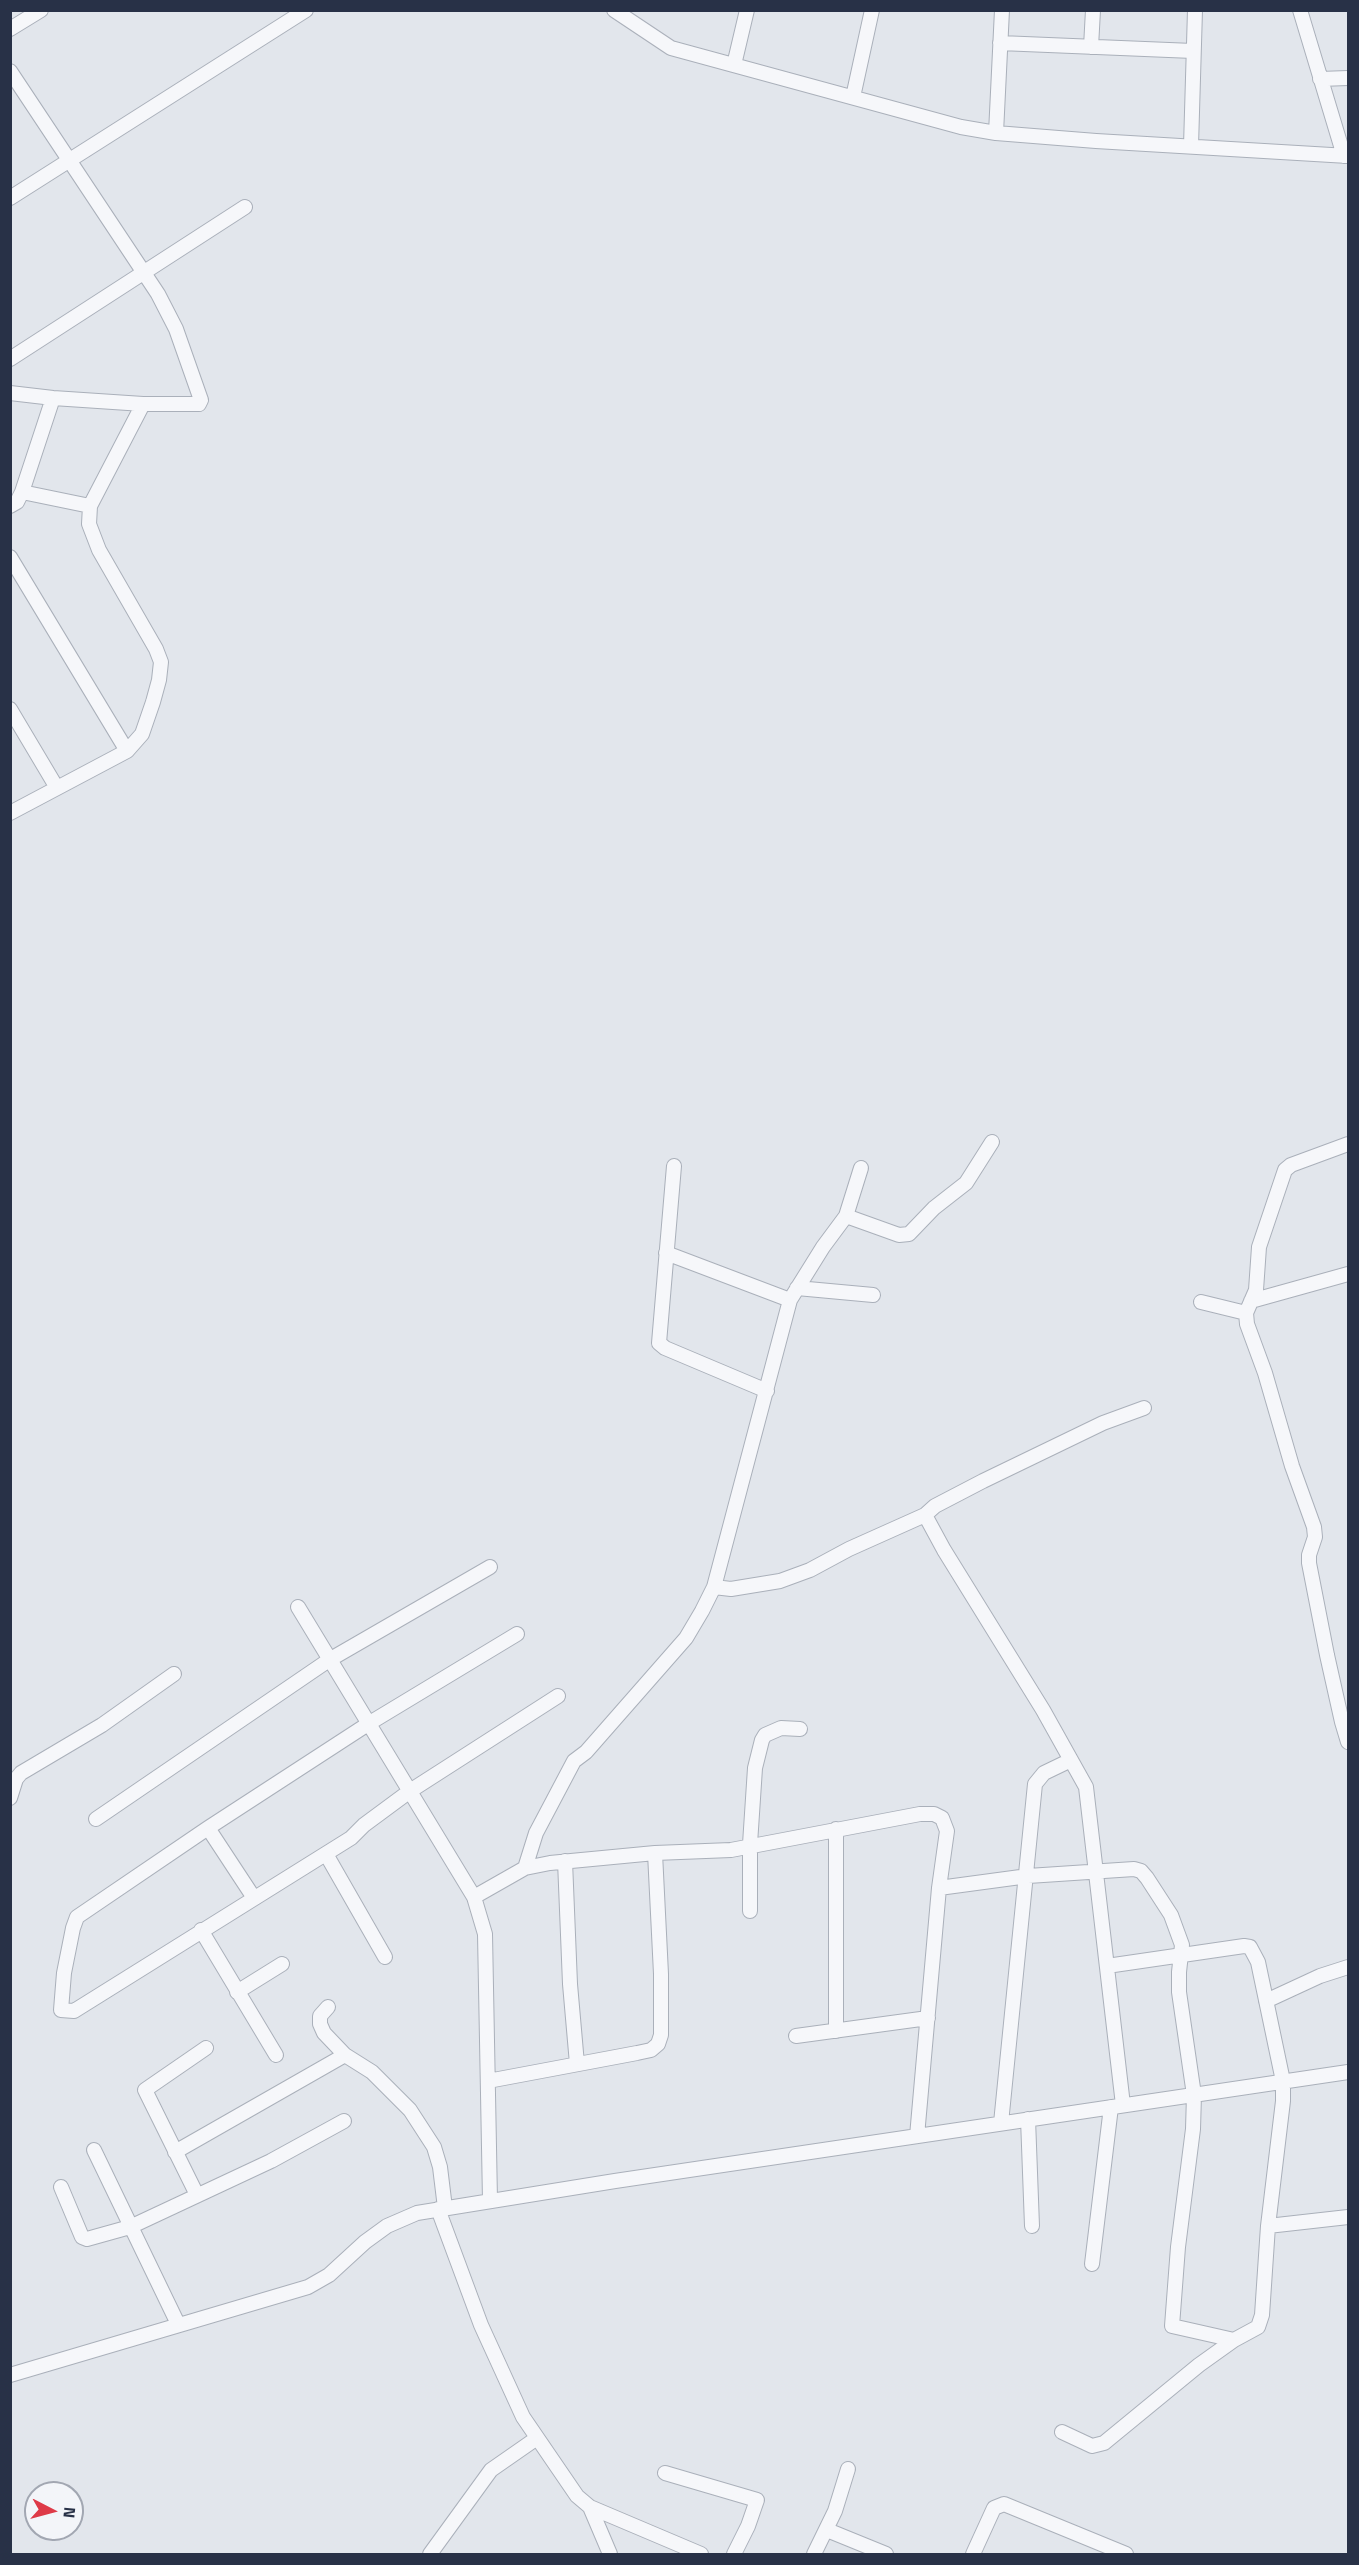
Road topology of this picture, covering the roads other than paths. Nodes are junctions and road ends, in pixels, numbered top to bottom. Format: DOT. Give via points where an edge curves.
graph roads {
  1 [pos="41,10"];
  2 [pos="306,10"];
  3 [pos="614,10"];
  4 [pos="747,10"];
  5 [pos="872,10"];
  6 [pos="1002,10"];
  7 [pos="1093,10"];
  8 [pos="1195,10"];
  9 [pos="1300,10"];
  10 [pos="10,29"];
  11 [pos="1000,44"];
  12 [pos="1091,47"];
  13 [pos="1193,51"];
  14 [pos="734,65"];
  15 [pos="10,71"];
  16 [pos="1348,78"];
  17 [pos="1320,79"];
  18 [pos="853,98"];
  19 [pos="996,133"];
  20 [pos="1191,146"];
  21 [pos="1346,156"];
  22 [pos="70,161"];
  23 [pos="10,198"];
  24 [pos="245,207"];
  25 [pos="142,272"];
  26 [pos="10,359"];
  27 [pos="10,393"];
  28 [pos="53,398"];
  29 [pos="143,404"];
  30 [pos="15,500"];
  31 [pos="90,506"];
  32 [pos="10,557"];
  33 [pos="10,709"];
  34 [pos="127,751"];
  35 [pos="57,788"];
  36 [pos="10,813"];
  37 [pos="992,1142"];
  38 [pos="1348,1144"];
  39 [pos="674,1166"];
  40 [pos="861,1168"];
  41 [pos="846,1216"];
  42 [pos="666,1253"];
  43 [pos="1348,1274"];
  44 [pos="793,1294"];
  45 [pos="873,1295"];
  46 [pos="1201,1302"];
  47 [pos="1249,1307"];
  48 [pos="767,1390"];
  49 [pos="1144,1408"];
  50 [pos="925,1515"];
  51 [pos="490,1567"];
  52 [pos="714,1587"];
  53 [pos="298,1607"];
  54 [pos="517,1634"];
  55 [pos="329,1660"];
  56 [pos="174,1674"];
  57 [pos="558,1696"];
  58 [pos="368,1724"];
  59 [pos="800,1730"];
  60 [pos="1348,1742"];
  61 [pos="1071,1760"];
  62 [pos="410,1791"];
  63 [pos="10,1798"];
  64 [pos="96,1819"];
  65 [pos="208,1828"];
  66 [pos="836,1829"];
  67 [pos="750,1844"];
  68 [pos="655,1853"];
  69 [pos="326,1854"];
  70 [pos="565,1861"];
  71 [pos="525,1868"];
  72 [pos="1095,1870"];
  73 [pos="1028,1875"];
  74 [pos="939,1888"];
  75 [pos="474,1897"];
  76 [pos="254,1898"];
  77 [pos="750,1911"];
  78 [pos="201,1930"];
  79 [pos="385,1957"];
  80 [pos="1181,1957"];
  81 [pos="282,1964"];
  82 [pos="1107,1966"];
  83 [pos="1348,1967"];
  84 [pos="237,1992"];
  85 [pos="1266,2001"];
  86 [pos="328,2007"];
  87 [pos="928,2018"];
  88 [pos="836,2031"];
  89 [pos="796,2036"];
  90 [pos="206,2048"];
  91 [pos="276,2055"];
  92 [pos="345,2055"];
  93 [pos="577,2064"];
  94 [pos="1348,2072"];
  95 [pos="488,2081"];
  96 [pos="1283,2081"];
  97 [pos="1194,2095"];
  98 [pos="1117,2106"];
  99 [pos="1028,2119"];
  100 [pos="344,2121"];
  101 [pos="1001,2123"];
  102 [pos="918,2136"];
  103 [pos="94,2150"];
  104 [pos="175,2152"];
  105 [pos="61,2187"];
  106 [pos="197,2195"];
  107 [pos="490,2200"];
  108 [pos="442,2208"];
  109 [pos="1348,2217"];
  110 [pos="1032,2226"];
  111 [pos="1268,2226"];
  112 [pos="130,2227"];
  113 [pos="1092,2264"];
  114 [pos="178,2324"];
  115 [pos="1234,2340"];
  116 [pos="10,2375"];
  117 [pos="1062,2432"];
  118 [pos="537,2438"];
  119 [pos="848,2469"];
  120 [pos="665,2473"];
  121 [pos="590,2507"];
  122 [pos="827,2530"];
  123 [pos="430,2554"];
  124 [pos="610,2554"];
  125 [pos="701,2554"];
  126 [pos="734,2554"];
  127 [pos="814,2554"];
  128 [pos="886,2554"];
  129 [pos="973,2554"];
  130 [pos="1125,2554"];
  1 -- 10 [label="street"];
  2 -- 22 [label="street"];
  3 -- 14 [label="street" via="671,48"];
  4 -- 14 [label="street"];
  5 -- 18 [label="street"];
  6 -- 11 [label="street"];
  7 -- 12 [label="street"];
  8 -- 13 [label="street"];
  9 -- 17 [label="street"];
  11 -- 12 [label="street"];
  11 -- 19 [label="street"];
  12 -- 13 [label="street"];
  13 -- 20 [label="street"];
  14 -- 18 [label="street"];
  15 -- 22 [label="street"];
  16 -- 17 [label="street"];
  17 -- 21 [label="street"];
  18 -- 19 [label="street" via="930,120"];
  19 -- 20 [label="street"];
  20 -- 21 [label="street"];
  22 -- 23 [label="street"];
  22 -- 25 [label="street"];
  24 -- 25 [label="street"];
  25 -- 26 [label="street"];
  25 -- 29 [label="street" via="176,329 201,395 199,404"];
  27 -- 28 [label="street"];
  28 -- 29 [label="street"];
  28 -- 30 [label="street"];
  29 -- 31 [label="street"];
  30 -- 31 [label="street"];
  31 -- 34 [label="street" via="89,524 99,550 161,662 142,734"];
  32 -- 34 [label="street"];
  33 -- 35 [label="street"];
  34 -- 35 [label="street"];
  35 -- 36 [label="street"];
  37 -- 41 [label="street" via="966,1183 909,1234 898,1235"];
  38 -- 47 [label="street" via="1291,1164 1285,1170 1259,1247 1258,1275"];
  39 -- 42 [label="street"];
  40 -- 41 [label="street"];
  41 -- 44 [label="street"];
  42 -- 44 [label="street"];
  42 -- 48 [label="street" via="659,1343"];
  43 -- 47 [label="street"];
  44 -- 45 [label="street"];
  44 -- 48 [label="street"];
  46 -- 47 [label="street"];
  47 -- 60 [label="street" via="1248,1324 1314,1527 1310,1563"];
  48 -- 52 [label="street"];
  49 -- 50 [label="street" via="1103,1423 983,1481"];
  50 -- 52 [label="street" via="780,1581 731,1590"];
  50 -- 61 [label="street"];
  51 -- 55 [label="street"];
  52 -- 71 [label="street" via="686,1638 574,1761 536,1833"];
  53 -- 55 [label="street"];
  54 -- 58 [label="street"];
  55 -- 58 [label="street"];
  55 -- 64 [label="street"];
  56 -- 63 [label="street" via="102,1725 21,1773"];
  57 -- 62 [label="street"];
  58 -- 62 [label="street"];
  58 -- 65 [label="street"];
  59 -- 67 [label="street" via="781,1728 762,1740 755,1768"];
  61 -- 72 [label="street" via="1086,1787"];
  61 -- 73 [label="street" via="1044,1773 1035,1784"];
  62 -- 69 [label="street"];
  62 -- 75 [label="street"];
  65 -- 76 [label="street"];
  65 -- 78 [label="street" via="77,1917 64,1973 61,2010 74,2011"];
  66 -- 67 [label="street"];
  66 -- 74 [label="street" via="920,1814 942,1818 947,1831"];
  66 -- 88 [label="street"];
  67 -- 68 [label="street" via="731,1850"];
  67 -- 77 [label="street"];
  68 -- 70 [label="street"];
  68 -- 93 [label="street" via="661,1974 658,2044 651,2050"];
  69 -- 76 [label="street"];
  69 -- 79 [label="street"];
  70 -- 71 [label="street"];
  70 -- 93 [label="street"];
  71 -- 75 [label="street"];
  72 -- 73 [label="street"];
  72 -- 80 [label="street" via="1141,1871 1175,1922 1182,1945"];
  72 -- 82 [label="street"];
  73 -- 74 [label="street"];
  73 -- 101 [label="street"];
  74 -- 87 [label="street"];
  75 -- 95 [label="street" via="485,1934"];
  76 -- 78 [label="street"];
  78 -- 84 [label="street"];
  80 -- 82 [label="street"];
  80 -- 85 [label="street" via="1250,1947 1258,1962"];
  80 -- 97 [label="street" via="1179,1992"];
  81 -- 84 [label="street"];
  82 -- 98 [label="street"];
  83 -- 85 [label="street"];
  84 -- 91 [label="street"];
  85 -- 96 [label="street"];
  86 -- 92 [label="street" via="320,2016 320,2024"];
  87 -- 88 [label="street"];
  87 -- 102 [label="street"];
  88 -- 89 [label="street"];
  90 -- 104 [label="street" via="145,2090"];
  92 -- 104 [label="street"];
  92 -- 108 [label="street" via="372,2072 410,2110 434,2147 440,2167"];
  93 -- 95 [label="street"];
  94 -- 96 [label="street"];
  95 -- 107 [label="street"];
  96 -- 97 [label="street"];
  96 -- 111 [label="street"];
  97 -- 98 [label="street"];
  97 -- 115 [label="street" via="1172,2326"];
  98 -- 99 [label="street"];
  98 -- 113 [label="street"];
  99 -- 101 [label="street"];
  99 -- 110 [label="street"];
  100 -- 106 [label="street"];
  101 -- 102 [label="street"];
  102 -- 107 [label="street"];
  103 -- 112 [label="street"];
  104 -- 106 [label="street"];
  105 -- 112 [label="street" via="84,2239"];
  106 -- 112 [label="street"];
  107 -- 108 [label="street"];
  108 -- 114 [label="street" via="417,2213 387,2226 329,2275 309,2286"];
  108 -- 118 [label="street" via="481,2325"];
  109 -- 111 [label="street"];
  111 -- 115 [label="street" via="1262,2315 1258,2327"];
  112 -- 114 [label="street"];
  114 -- 116 [label="street"];
  115 -- 117 [label="street" via="1104,2443 1092,2446"];
  118 -- 121 [label="street" via="577,2496"];
  118 -- 123 [label="street" via="491,2470"];
  119 -- 122 [label="street"];
  120 -- 126 [label="street" via="757,2500"];
  121 -- 124 [label="street"];
  121 -- 125 [label="street"];
  122 -- 127 [label="street"];
  122 -- 128 [label="street"];
  129 -- 130 [label="street" via="994,2508 1004,2504"];
}
